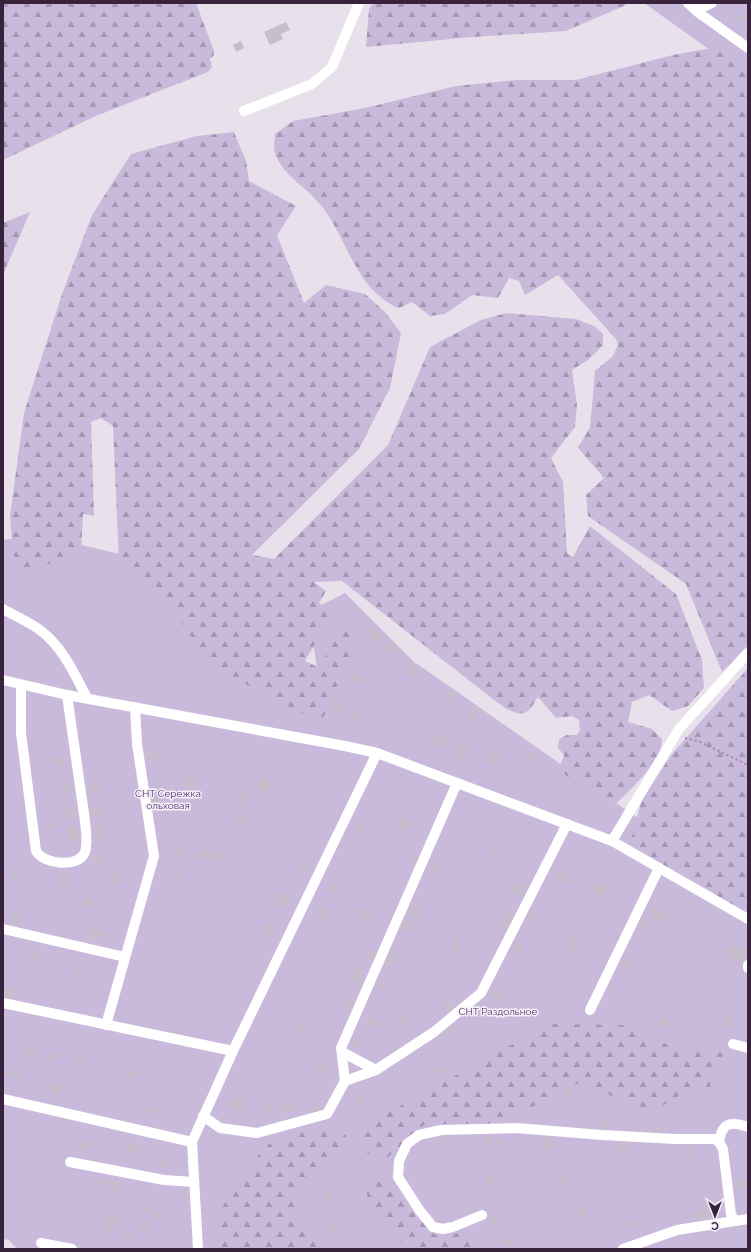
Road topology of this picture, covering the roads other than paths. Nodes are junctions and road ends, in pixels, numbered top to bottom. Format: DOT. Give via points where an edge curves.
graph roads {
  1 [pos="359,3"];
  2 [pos="688,3"];
  3 [pos="712,3"];
  4 [pos="696,10"];
  5 [pos="748,48"];
  6 [pos="244,111"];
  7 [pos="3,609"];
  8 [pos="748,653"];
  9 [pos="3,680"];
  10 [pos="21,685"];
  11 [pos="66,695"];
  12 [pos="87,698"];
  13 [pos="135,707"];
  14 [pos="377,753"];
  15 [pos="457,783"];
  16 [pos="567,824"];
  17 [pos="612,840"];
  18 [pos="659,868"];
  19 [pos="748,919"];
  20 [pos="3,929"];
  21 [pos="125,957"];
  22 [pos="748,965"];
  23 [pos="748,968"];
  24 [pos="3,1003"];
  25 [pos="590,1010"];
  26 [pos="106,1025"];
  27 [pos="733,1044"];
  28 [pos="748,1048"];
  29 [pos="233,1051"];
  30 [pos="342,1052"];
  31 [pos="376,1070"];
  32 [pos="345,1081"];
  33 [pos="3,1099"];
  34 [pos="203,1116"];
  35 [pos="748,1127"];
  36 [pos="192,1142"];
  37 [pos="719,1142"];
  38 [pos="70,1162"];
  39 [pos="194,1182"];
  40 [pos="482,1215"];
  41 [pos="748,1219"];
  42 [pos="735,1221"];
  43 [pos="41,1243"];
  44 [pos="72,1249"];
  45 [pos="198,1249"];
  46 [pos="623,1249"];
  1 -- 6 [label="lane" via="332,67 312,84"];
  2 -- 4 [label="lane"];
  3 -- 4 [label="lane"];
  4 -- 5 [label="lane"];
  7 -- 12 [label="lane" via="41,630 68,662"];
  8 -- 17 [label="lane" via="679,729"];
  9 -- 10 [label="lane"];
  10 -- 11 [label="lane"];
  10 -- 11 [label="lane" via="21,733 36,851 46,860 71,862 85,853 86,842"];
  11 -- 12 [label="lane"];
  12 -- 13 [label="lane"];
  13 -- 14 [label="lane"];
  13 -- 21 [label="lane" via="154,856"];
  14 -- 15 [label="lane"];
  14 -- 29 [label="lane"];
  15 -- 16 [label="lane"];
  15 -- 30 [label="lane" via="341,1048"];
  16 -- 17 [label="lane"];
  16 -- 31 [label="lane" via="481,993 434,1032"];
  17 -- 18 [label="lane"];
  18 -- 19 [label="lane"];
  18 -- 25 [label="lane"];
  20 -- 21 [label="lane"];
  21 -- 26 [label="lane"];
  22 -- 23 [label="lane"];
  24 -- 26 [label="lane"];
  26 -- 29 [label="lane"];
  27 -- 28 [label="lane"];
  29 -- 34 [label="lane"];
  30 -- 31 [label="lane"];
  30 -- 32 [label="lane"];
  31 -- 32 [label="lane"];
  32 -- 34 [label="lane" via="327,1114 257,1133 220,1128"];
  33 -- 36 [label="lane"];
  34 -- 36 [label="lane"];
  35 -- 37 [label="lane" via="738,1123 730,1124 724,1128"];
  36 -- 39 [label="lane"];
  37 -- 40 [label="lane" via="715,1139 668,1139 516,1128 440,1130 419,1135 407,1144 399,1161 398,1177 433,1227 453,1227"];
  37 -- 42 [label="lane" via="723,1149 726,1168 729,1208"];
  38 -- 39 [label="lane" via="164,1180"];
  39 -- 45 [label="lane"];
  41 -- 42 [label="lane"];
  42 -- 46 [label="lane" via="677,1230"];
  43 -- 44 [label="lane"];
}
